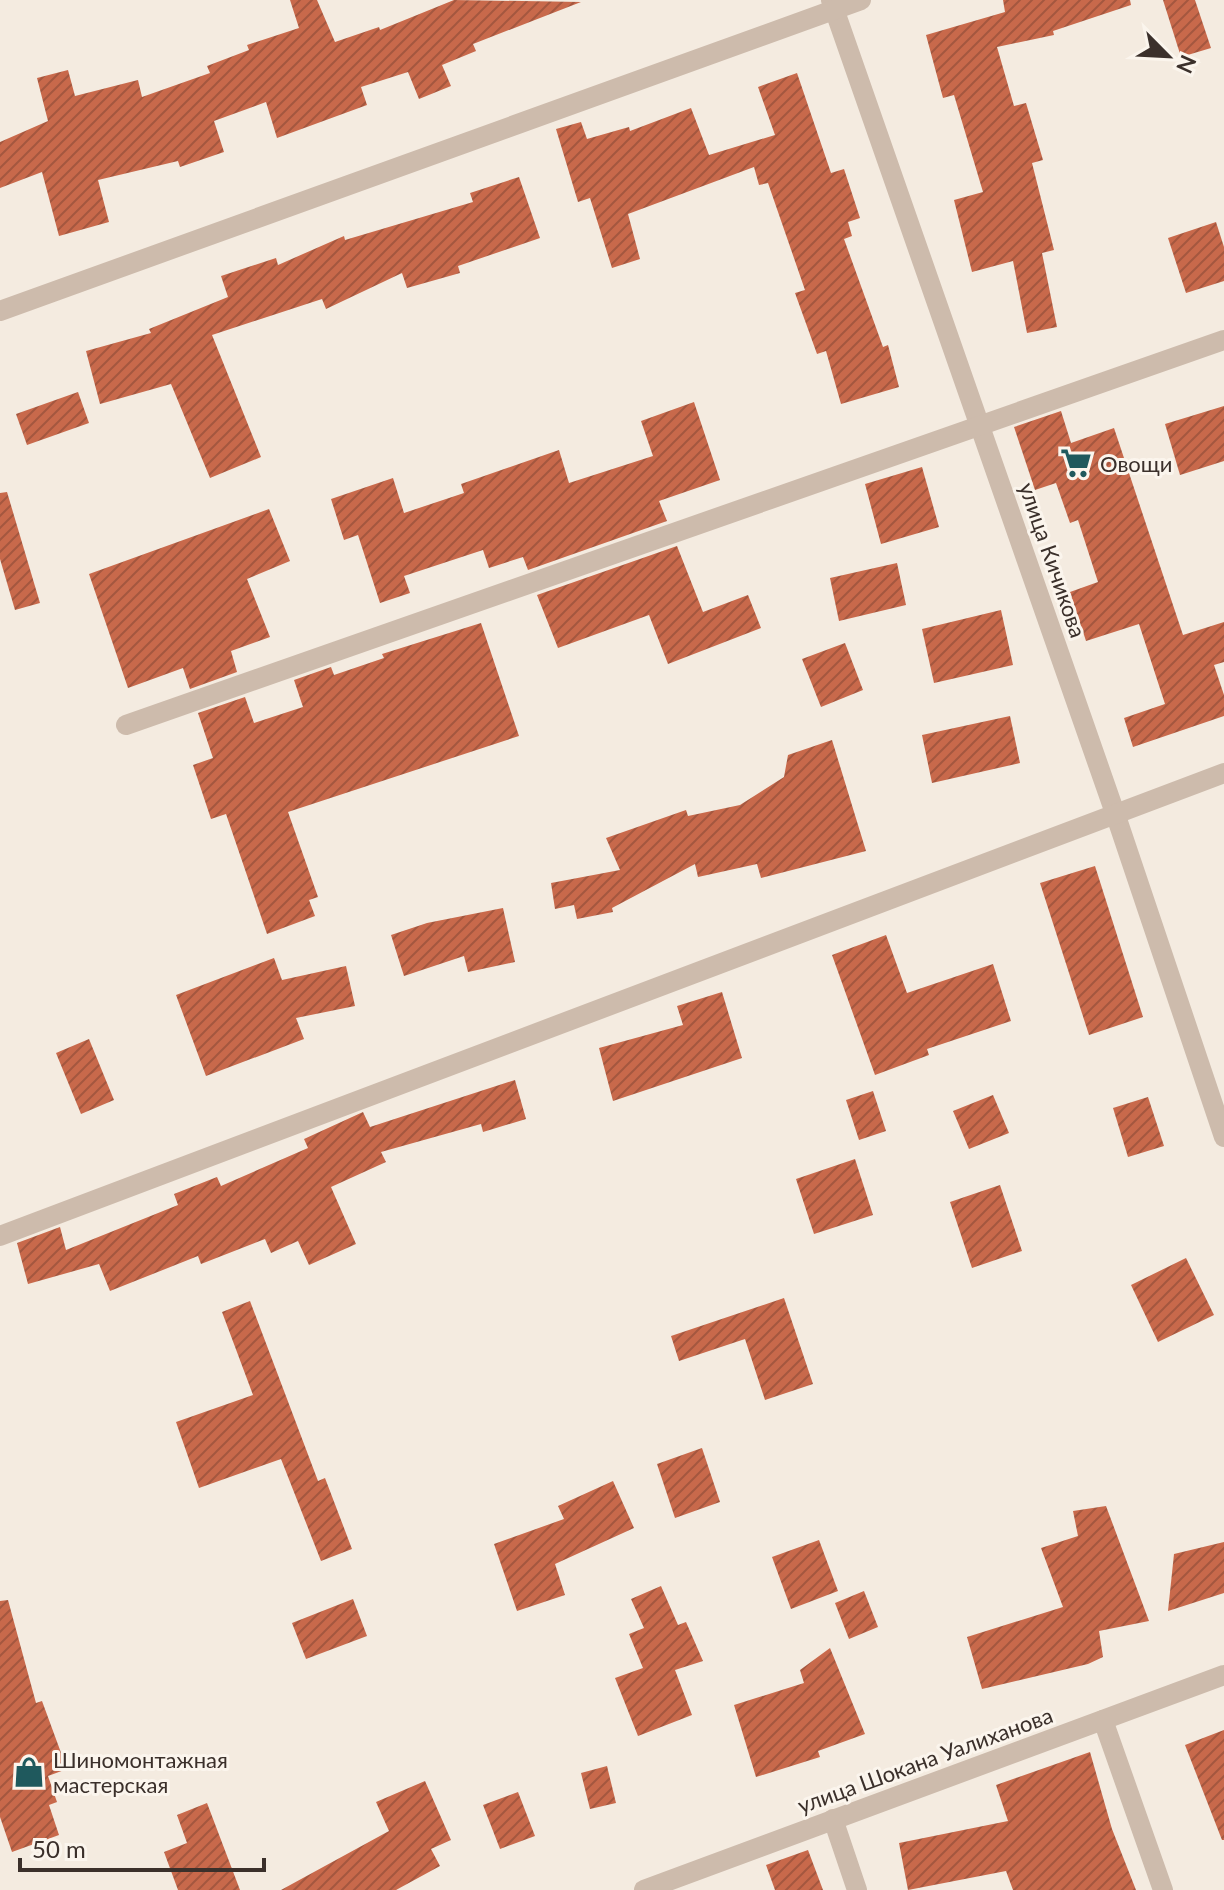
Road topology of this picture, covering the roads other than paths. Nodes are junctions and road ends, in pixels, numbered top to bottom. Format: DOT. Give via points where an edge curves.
graph roads {
  1 [pos="861,0"];
  2 [pos="832,5"];
  3 [pos="0,311"];
  4 [pos="1224,340"];
  5 [pos="981,427"];
  6 [pos="126,725"];
  7 [pos="1224,773"];
  8 [pos="1115,813"];
  9 [pos="1224,1137"];
  10 [pos="0,1236"];
  11 [pos="1224,1675"];
  12 [pos="1103,1720"];
  13 [pos="833,1819"];
  14 [pos="644,1890"];
  15 [pos="857,1890"];
  16 [pos="1163,1890"];
  1 -- 2 [label="street"];
  2 -- 3 [label="street"];
  2 -- 5 [label="street, улица Кичикова"];
  4 -- 5 [label="street"];
  5 -- 6 [label="street"];
  5 -- 8 [label="street, улица Кичикова"];
  7 -- 8 [label="street"];
  8 -- 9 [label="street, улица Кичикова"];
  8 -- 10 [label="street"];
  11 -- 12 [label="street, улица Шокана Уалиханова"];
  12 -- 13 [label="street, улица Шокана Уалиханова"];
  12 -- 16 [label="street"];
  13 -- 14 [label="street, улица Шокана Уалиханова"];
  13 -- 15 [label="street"];
}
